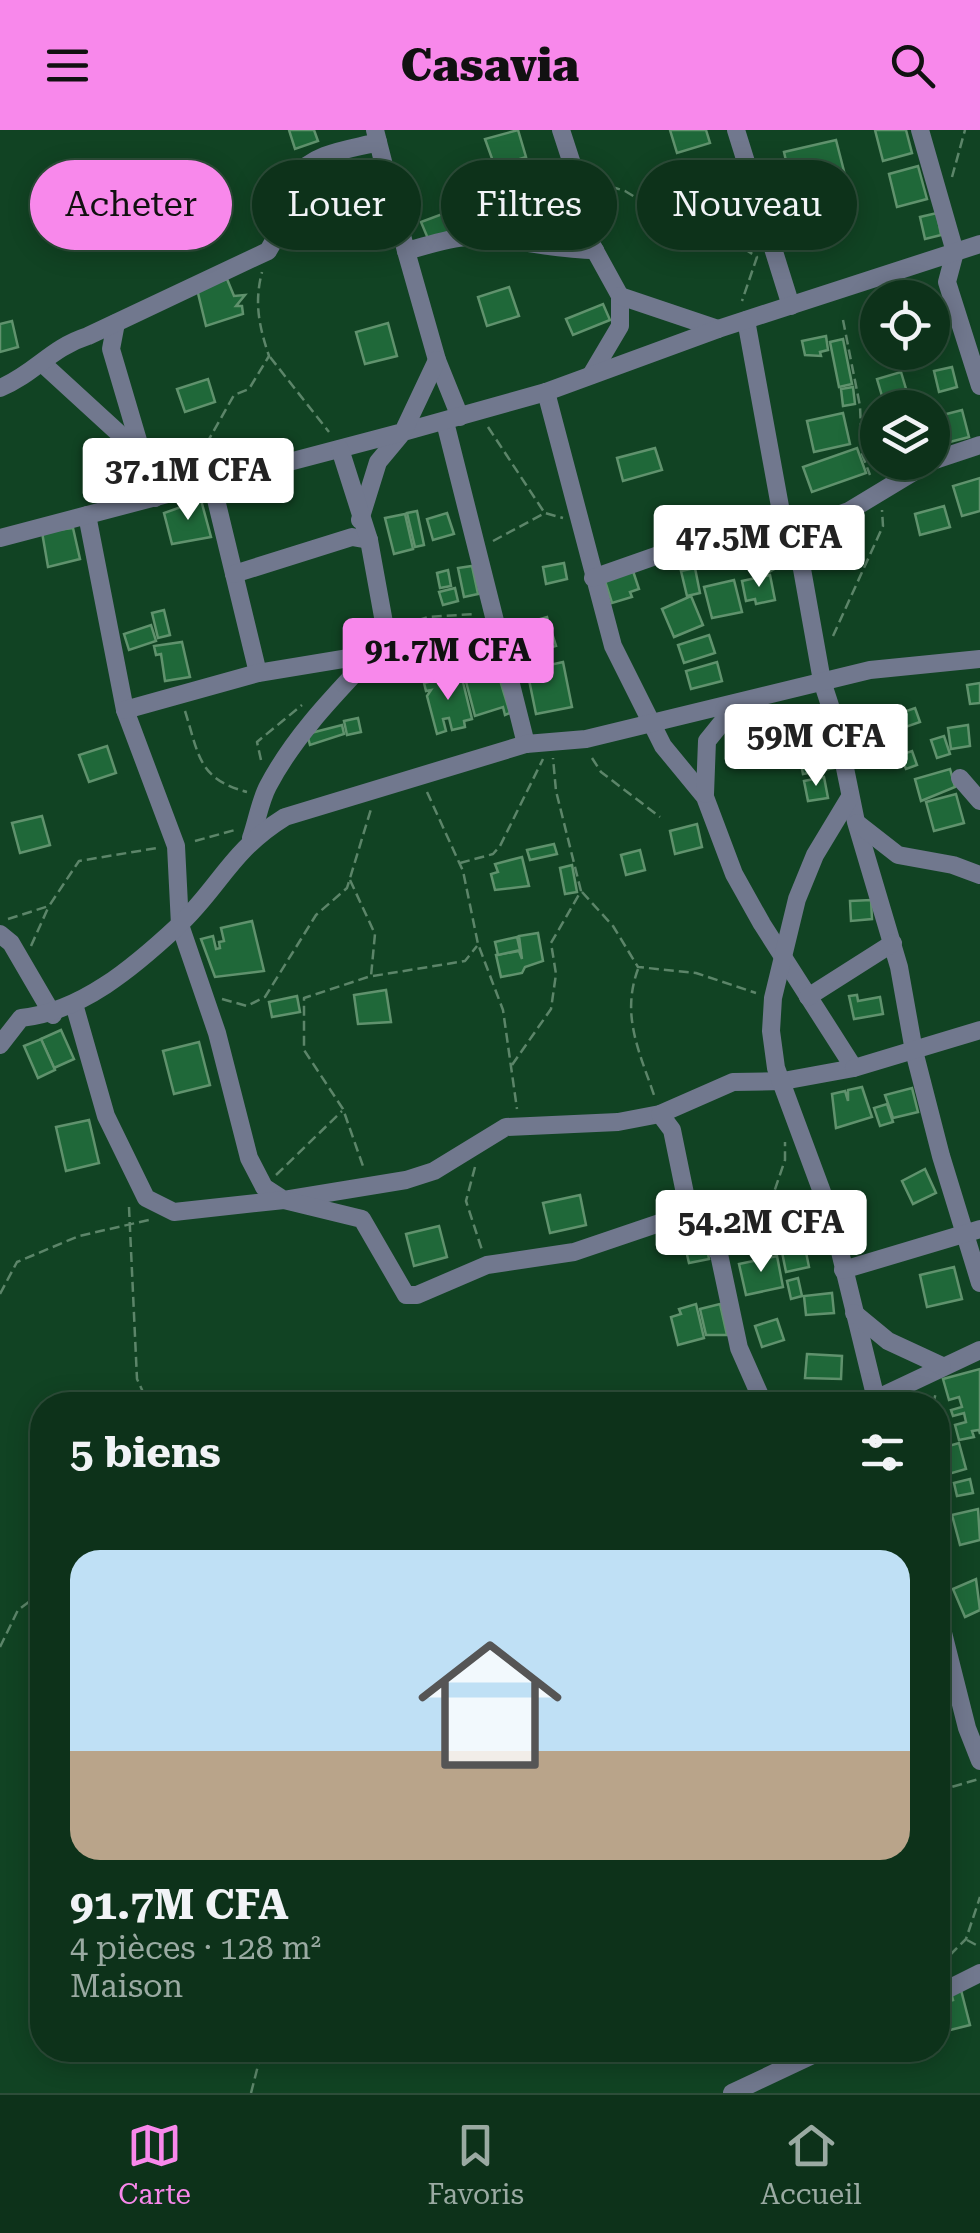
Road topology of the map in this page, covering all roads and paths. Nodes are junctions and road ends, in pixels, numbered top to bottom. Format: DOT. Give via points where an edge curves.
graph roads {
  1 [pos="561,130"];
  2 [pos="736,130"];
  3 [pos="920,130"];
  4 [pos="966,130"];
  5 [pos="377,136"];
  6 [pos="571,160"];
  7 [pos="617,188"];
  8 [pos="942,207"];
  9 [pos="441,242"];
  10 [pos="980,244"];
  11 [pos="596,250"];
  12 [pos="268,251"];
  13 [pos="406,251"];
  14 [pos="955,252"];
  15 [pos="620,296"];
  16 [pos="791,306"];
  17 [pos="746,320"];
  18 [pos="843,320"];
  19 [pos="116,323"];
  20 [pos="718,329"];
  21 [pos="269,356"];
  22 [pos="437,360"];
  23 [pos="42,363"];
  24 [pos="591,374"];
  25 [pos="980,386"];
  26 [pos="0,388"];
  27 [pos="546,392"];
  28 [pos="461,417"];
  29 [pos="403,432"];
  30 [pos="980,444"];
  31 [pos="340,449"];
  32 [pos="137,450"];
  33 [pos="950,455"];
  34 [pos="199,457"];
  35 [pos="246,458"];
  36 [pos="898,480"];
  37 [pos="212,483"];
  38 [pos="876,492"];
  39 [pos="154,498"];
  40 [pos="782,512"];
  41 [pos="545,513"];
  42 [pos="87,515"];
  43 [pos="360,520"];
  44 [pos="578,522"];
  45 [pos="790,532"];
  46 [pos="0,537"];
  47 [pos="369,540"];
  48 [pos="491,542"];
  49 [pos="234,574"];
  50 [pos="593,578"];
  51 [pos="492,612"];
  52 [pos="842,622"];
  53 [pos="387,639"];
  54 [pos="373,654"];
  55 [pos="980,659"];
  56 [pos="258,673"];
  57 [pos="822,681"];
  58 [pos="181,695"];
  59 [pos="736,705"];
  60 [pos="125,710"];
  61 [pos="649,721"];
  62 [pos="581,739"];
  63 [pos="551,742"];
  64 [pos="526,744"];
  65 [pos="422,776"];
  66 [pos="960,778"];
  67 [pos="371,788"];
  68 [pos="264,796"];
  69 [pos="706,797"];
  70 [pos="850,798"];
  71 [pos="980,801"];
  72 [pos="660,817"];
  73 [pos="856,822"];
  74 [pos="254,831"];
  75 [pos="176,846"];
  76 [pos="458,863"];
  77 [pos="980,875"];
  78 [pos="350,880"];
  79 [pos="581,890"];
  80 [pos="49,906"];
  81 [pos="0,920"];
  82 [pos="180,925"];
  83 [pos="0,934"];
  84 [pos="892,942"];
  85 [pos="478,944"];
  86 [pos="784,960"];
  87 [pos="24,964"];
  88 [pos="638,968"];
  89 [pos="371,976"];
  90 [pos="202,992"];
  91 [pos="808,997"];
  92 [pos="773,998"];
  93 [pos="74,1004"];
  94 [pos="53,1015"];
  95 [pos="980,1030"];
  96 [pos="0,1045"];
  97 [pos="914,1051"];
  98 [pos="512,1065"];
  99 [pos="854,1068"];
  100 [pos="783,1081"];
  101 [pos="343,1110"];
  102 [pos="660,1114"];
  103 [pos="518,1125"];
  104 [pos="482,1141"];
  105 [pos="785,1143"];
  106 [pos="369,1185"];
  107 [pos="264,1187"];
  108 [pos="128,1196"];
  109 [pos="284,1200"];
  110 [pos="174,1212"];
  111 [pos="689,1213"];
  112 [pos="130,1226"];
  113 [pos="973,1231"];
  114 [pos="775,1234"];
  115 [pos="487,1265"];
  116 [pos="843,1270"];
  117 [pos="980,1282"];
  118 [pos="0,1294"];
  119 [pos="854,1313"];
  120 [pos="980,1350"];
  121 [pos="942,1366"];
  122 [pos="143,1392"];
  123 [pos="758,1392"];
  124 [pos="874,1392"];
  125 [pos="894,1392"];
  126 [pos="30,1601"];
  127 [pos="0,1647"];
  128 [pos="950,1661"];
  129 [pos="980,1761"];
  130 [pos="980,1778"];
  131 [pos="950,1787"];
  132 [pos="980,1897"];
  133 [pos="966,1939"];
  134 [pos="980,1947"];
  135 [pos="950,1955"];
  136 [pos="980,1973"];
  137 [pos="950,1988"];
  138 [pos="259,2062"];
  139 [pos="798,2062"];
  140 [pos="251,2093"];
  141 [pos="732,2093"];
  1 -- 6 [label="street"];
  2 -- 16 [label="street"];
  3 -- 8 [label="street"];
  4 -- 8 [label="path"];
  5 -- 12 [label="street" via="320,158 295,178 282,230"];
  5 -- 13 [label="street"];
  7 -- 20 [label="path" via="690,230 719,232 757,257 737,310"];
  8 -- 14 [label="street"];
  9 -- 13 [label="street"];
  10 -- 14 [label="street"];
  11 -- 15 [label="street"];
  12 -- 19 [label="street"];
  12 -- 21 [label="path" via="257,292"];
  13 -- 22 [label="street"];
  14 -- 16 [label="street"];
  14 -- 25 [label="street" via="947,282"];
  15 -- 20 [label="street"];
  15 -- 24 [label="street" via="620,326"];
  16 -- 17 [label="street"];
  17 -- 20 [label="street"];
  17 -- 40 [label="street"];
  18 -- 38 [label="path" via="862,454"];
  19 -- 23 [label="street" via="58,346"];
  19 -- 32 [label="street" via="111,349"];
  20 -- 24 [label="street"];
  21 -- 31 [label="path"];
  21 -- 34 [label="path" via="249,390 234,394"];
  22 -- 28 [label="street"];
  22 -- 29 [label="street"];
  23 -- 26 [label="street"];
  23 -- 32 [label="street"];
  24 -- 27 [label="street"];
  27 -- 28 [label="street"];
  27 -- 44 [label="street"];
  28 -- 29 [label="street"];
  28 -- 41 [label="path"];
  28 -- 51 [label="street"];
  29 -- 31 [label="street"];
  29 -- 43 [label="street" via="378,462"];
  30 -- 33 [label="street"];
  31 -- 37 [label="street"];
  31 -- 43 [label="street"];
  32 -- 34 [label="path"];
  32 -- 39 [label="street"];
  34 -- 35 [label="path"];
  36 -- 38 [label="street"];
  37 -- 39 [label="street"];
  37 -- 49 [label="street"];
  38 -- 45 [label="street" via="849,511"];
  38 -- 52 [label="path" via="884,526"];
  39 -- 42 [label="street"];
  40 -- 45 [label="street"];
  40 -- 50 [label="street"];
  41 -- 44 [label="path"];
  41 -- 48 [label="path"];
  42 -- 46 [label="street"];
  42 -- 60 [label="street"];
  43 -- 47 [label="street"];
  44 -- 50 [label="street"];
  45 -- 57 [label="street"];
  47 -- 49 [label="street" via="352,537"];
  47 -- 53 [label="street"];
  49 -- 56 [label="street"];
  50 -- 61 [label="street" via="613,646"];
  51 -- 53 [label="path" via="428,617 402,625"];
  51 -- 64 [label="street"];
  53 -- 54 [label="street"];
  54 -- 56 [label="street"];
  54 -- 68 [label="street" via="291,750"];
  55 -- 57 [label="street" via="897,665"];
  56 -- 58 [label="street"];
  57 -- 59 [label="street"];
  57 -- 70 [label="street"];
  58 -- 60 [label="street"];
  58 -- 68 [label="path" via="201,762 217,784"];
  59 -- 61 [label="street"];
  59 -- 69 [label="street" via="707,742"];
  60 -- 75 [label="street"];
  61 -- 62 [label="street"];
  61 -- 69 [label="street"];
  62 -- 63 [label="street"];
  62 -- 72 [label="path" via="601,772"];
  63 -- 64 [label="street"];
  63 -- 76 [label="path" via="500,846"];
  63 -- 79 [label="path"];
  64 -- 65 [label="street"];
  65 -- 67 [label="street"];
  65 -- 76 [label="path"];
  66 -- 71 [label="street"];
  67 -- 74 [label="street"];
  67 -- 78 [label="path" via="370,822"];
  68 -- 74 [label="street"];
  69 -- 86 [label="street" via="734,874"];
  70 -- 73 [label="street"];
  70 -- 86 [label="street" via="796,900"];
  73 -- 77 [label="street" via="898,855"];
  73 -- 84 [label="street"];
  74 -- 75 [label="path"];
  74 -- 82 [label="street"];
  75 -- 80 [label="path" via="79,861"];
  75 -- 82 [label="street"];
  76 -- 85 [label="path"];
  78 -- 89 [label="path" via="374,934"];
  78 -- 90 [label="path" via="316,915 265,997 247,1006"];
  79 -- 88 [label="path"];
  79 -- 98 [label="path" via="551,943 551,1009"];
  80 -- 81 [label="path"];
  80 -- 87 [label="path"];
  82 -- 90 [label="street"];
  82 -- 93 [label="street"];
  83 -- 87 [label="street"];
  84 -- 91 [label="street"];
  84 -- 97 [label="street"];
  85 -- 89 [label="path" via="465,961"];
  85 -- 98 [label="path" via="503,1010"];
  86 -- 91 [label="street"];
  86 -- 92 [label="street"];
  87 -- 94 [label="street"];
  88 -- 92 [label="path" via="696,973"];
  88 -- 102 [label="path" via="628,993 629,1022"];
  89 -- 101 [label="path" via="304,998 304,1050"];
  90 -- 107 [label="street" via="249,1158"];
  91 -- 99 [label="street"];
  92 -- 100 [label="street" via="771,1032"];
  93 -- 94 [label="street"];
  93 -- 110 [label="street" via="127,1166 146,1198"];
  94 -- 96 [label="street" via="20,1018"];
  95 -- 97 [label="street"];
  97 -- 99 [label="street"];
  97 -- 113 [label="street"];
  98 -- 103 [label="path"];
  99 -- 100 [label="street"];
  100 -- 102 [label="street" via="733,1082"];
  100 -- 116 [label="street"];
  101 -- 106 [label="path"];
  101 -- 107 [label="path"];
  102 -- 103 [label="street"];
  102 -- 111 [label="street" via="672,1130"];
  103 -- 104 [label="street"];
  104 -- 106 [label="street" via="434,1171"];
  104 -- 115 [label="path" via="466,1201"];
  105 -- 114 [label="path" via="772,1198"];
  106 -- 109 [label="street"];
  107 -- 109 [label="street"];
  108 -- 112 [label="path"];
  109 -- 110 [label="street"];
  109 -- 115 [label="street" via="362,1218 406,1296"];
  110 -- 112 [label="path"];
  111 -- 115 [label="street" via="574,1252"];
  111 -- 123 [label="street" via="719,1254 739,1348"];
  112 -- 118 [label="path" via="78,1236 17,1262"];
  112 -- 122 [label="path"];
  113 -- 116 [label="street"];
  113 -- 117 [label="street"];
  116 -- 119 [label="street"];
  119 -- 121 [label="street" via="888,1341"];
  119 -- 124 [label="street"];
  120 -- 121 [label="street"];
  121 -- 125 [label="street"];
  126 -- 127 [label="path" via="18,1610"];
  128 -- 129 [label="street"];
  130 -- 131 [label="path"];
  132 -- 133 [label="path"];
  133 -- 134 [label="path"];
  133 -- 135 [label="path"];
  136 -- 137 [label="street"];
  138 -- 140 [label="path"];
  139 -- 141 [label="street"];
}
